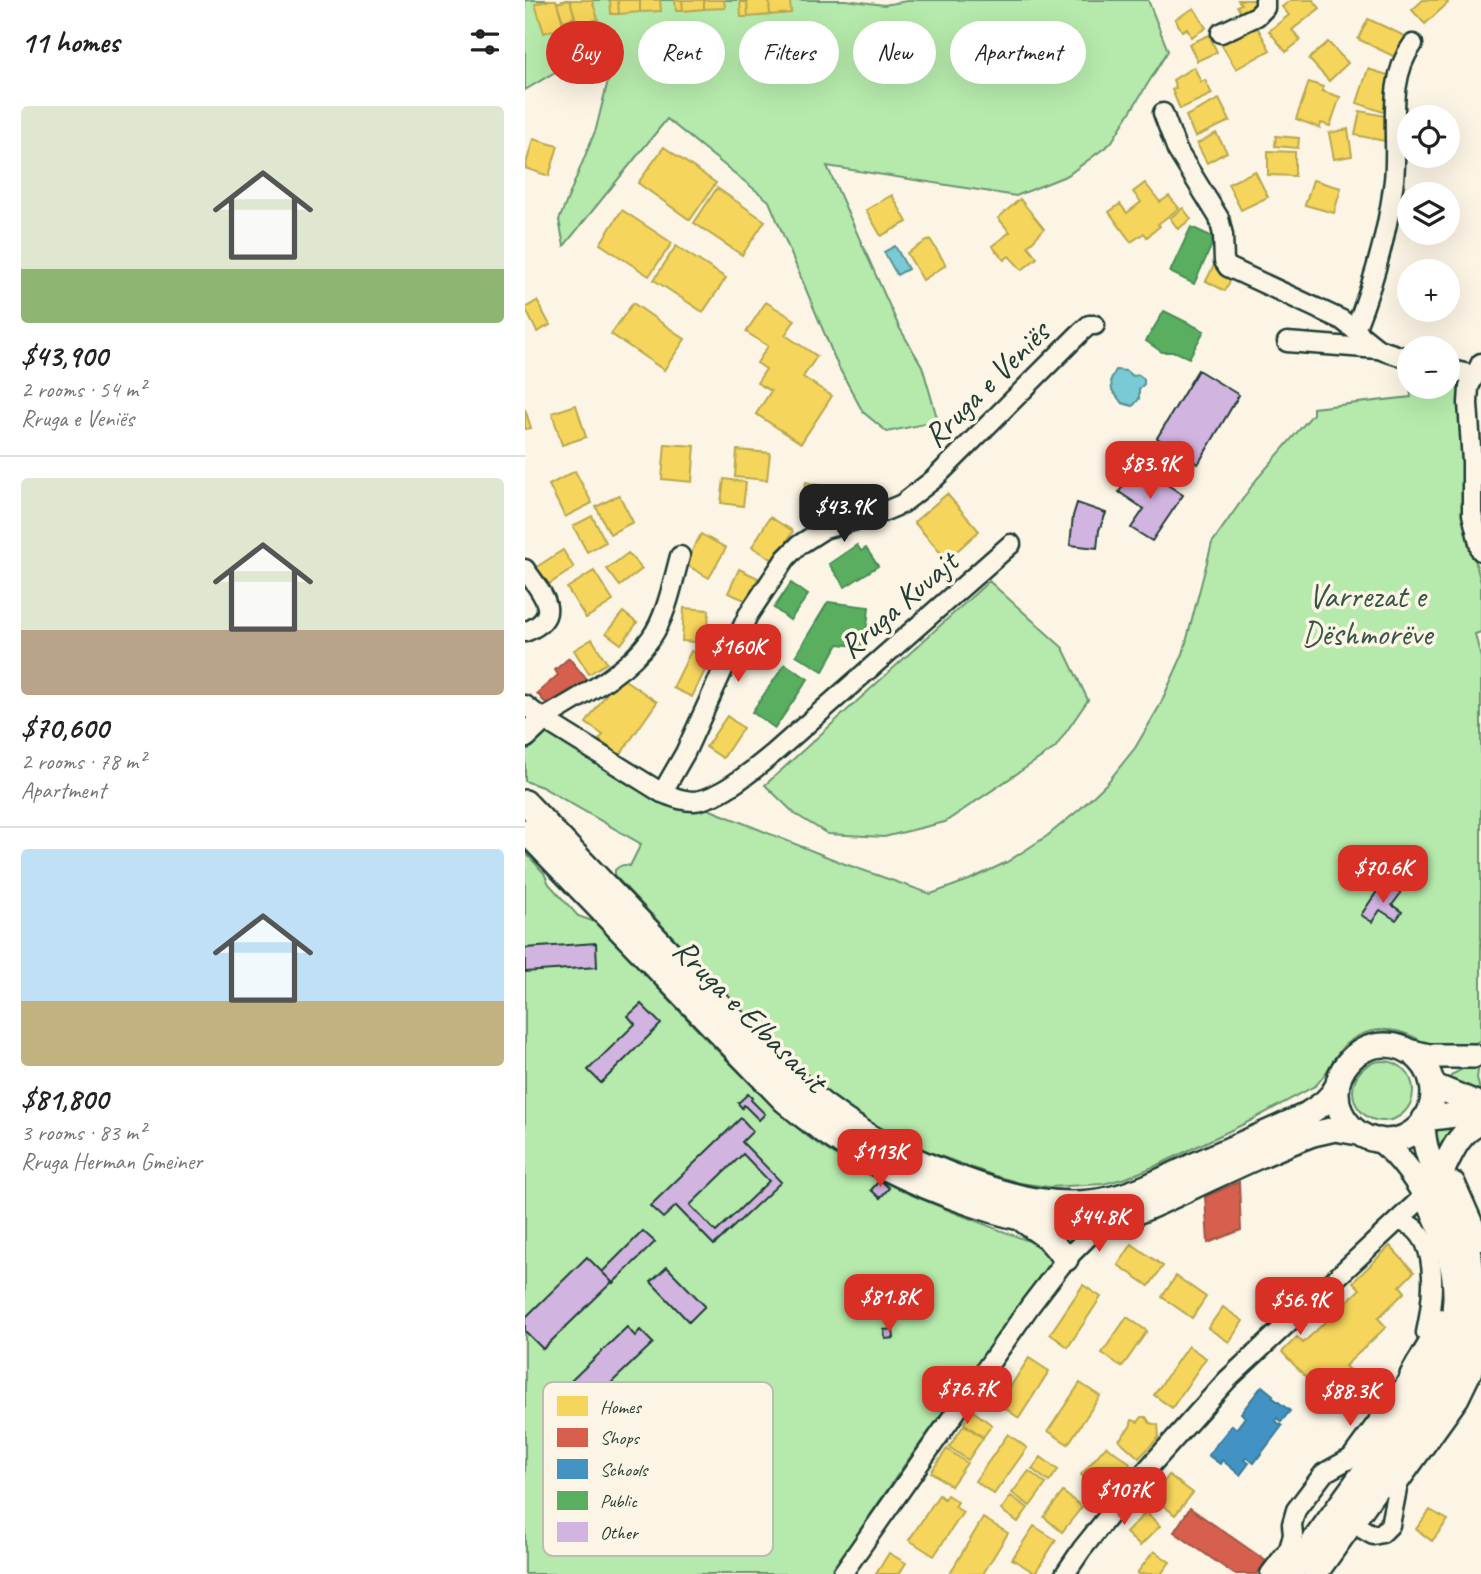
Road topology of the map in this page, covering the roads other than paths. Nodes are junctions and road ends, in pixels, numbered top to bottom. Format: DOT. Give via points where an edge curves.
graph roads {
  1 [pos="1265,0"];
  2 [pos="1220,33"];
  3 [pos="1413,44"];
  4 [pos="1163,113"];
  5 [pos="1095,325"];
  6 [pos="1355,330"];
  7 [pos="1287,342"];
  8 [pos="1378,349"];
  9 [pos="1397,355"];
  10 [pos="1477,369"];
  11 [pos="1011,544"];
  12 [pos="1481,551"];
  13 [pos="680,556"];
  14 [pos="525,569"];
  15 [pos="525,632"];
  16 [pos="525,705"];
  17 [pos="543,719"];
  18 [pos="525,736"];
  19 [pos="662,793"];
  20 [pos="525,802"];
  21 [pos="525,831"];
  22 [pos="1408,1051"];
  23 [pos="1477,1054"];
  24 [pos="1432,1084"];
  25 [pos="1337,1086"];
  26 [pos="1481,1105"];
  27 [pos="1481,1117"];
  28 [pos="1424,1121"];
  29 [pos="1481,1123"];
  30 [pos="1369,1137"];
  31 [pos="1431,1188"];
  32 [pos="1022,1219"];
  33 [pos="1398,1221"];
  34 [pos="1103,1222"];
  35 [pos="1481,1241"];
  36 [pos="1066,1259"];
  37 [pos="1449,1259"];
  38 [pos="1481,1348"];
  39 [pos="1412,1375"];
  40 [pos="1364,1530"];
  41 [pos="842,1574"];
  42 [pos="1065,1574"];
  43 [pos="1270,1574"];
  44 [pos="1290,1574"];
  45 [pos="1315,1574"];
  1 -- 2 [label="street" via="1265,8 1257,16"];
  3 -- 6 [label="street" via="1399,73 1394,177 1377,268"];
  4 -- 6 [label="street" via="1177,150 1219,218 1222,254 1228,267"];
  5 -- 19 [label="street, Rruga e Veniës" via="1080,333 934,479 902,504 824,529 786,558 748,615"];
  6 -- 8 [label="street"];
  7 -- 8 [label="street"];
  8 -- 9 [label="street"];
  10 -- 12 [label="street" via="1468,403 1472,513"];
  11 -- 19 [label="street, Rruga Kuvajt" via="755,768 696,801"];
  13 -- 17 [label="street" via="652,637 625,664"];
  14 -- 15 [label="street" via="547,601 548,612 542,623"];
  16 -- 17 [label="street, Rruga Kuvajt"];
  17 -- 18 [label="main road"];
  17 -- 19 [label="street, Rruga Kuvajt"];
  20 -- 25 [label="main road, Rruga e Elbasanit" via="820,1104 883,1146 1001,1194 1058,1203 1130,1193 1304,1116 1324,1103"];
  21 -- 32 [label="main road, Rruga e Elbasanit" via="806,1119 894,1174"];
  22 -- 23 [label="main road" via="1429,1056"];
  22 -- 24 [label="main road" via="1425,1067"];
  22 -- 25 [label="main road" via="1386,1045 1364,1050 1346,1065"];
  23 -- 24 [label="main road"];
  24 -- 26 [label="main road"];
  24 -- 28 [label="main road"];
  25 -- 30 [label="main road" via="1342,1116"];
  27 -- 28 [label="main road" via="1455,1115"];
  28 -- 30 [label="main road" via="1403,1137"];
  28 -- 31 [label="main road"];
  29 -- 31 [label="main road" via="1456,1143"];
  30 -- 31 [label="main road"];
  30 -- 34 [label="main road, Rruga e Elbasanit" via="1335,1129 1313,1134 1153,1206"];
  31 -- 33 [label="street"];
  31 -- 35 [label="street" via="1446,1179 1455,1182"];
  31 -- 37 [label="main road"];
  31 -- 45 [label="main road" via="1467,1242 1472,1264 1473,1322 1464,1356 1451,1384"];
  32 -- 34 [label="main road, Rruga e Elbasanit" via="1057,1224"];
  32 -- 36 [label="main road"];
  33 -- 39 [label="street" via="1420,1231 1431,1266 1432,1305"];
  33 -- 42 [label="street" via="1227,1380 1135,1483"];
  34 -- 36 [label="street"];
  36 -- 41 [label="street"];
  37 -- 39 [label="main road" via="1431,1343"];
  37 -- 44 [label="main road" via="1455,1297 1440,1362"];
  38 -- 40 [label="street" via="1459,1399 1398,1484 1390,1525 1373,1535"];
  39 -- 43 [label="street" via="1351,1458 1324,1473 1314,1497 1296,1510 1289,1549"];
}
